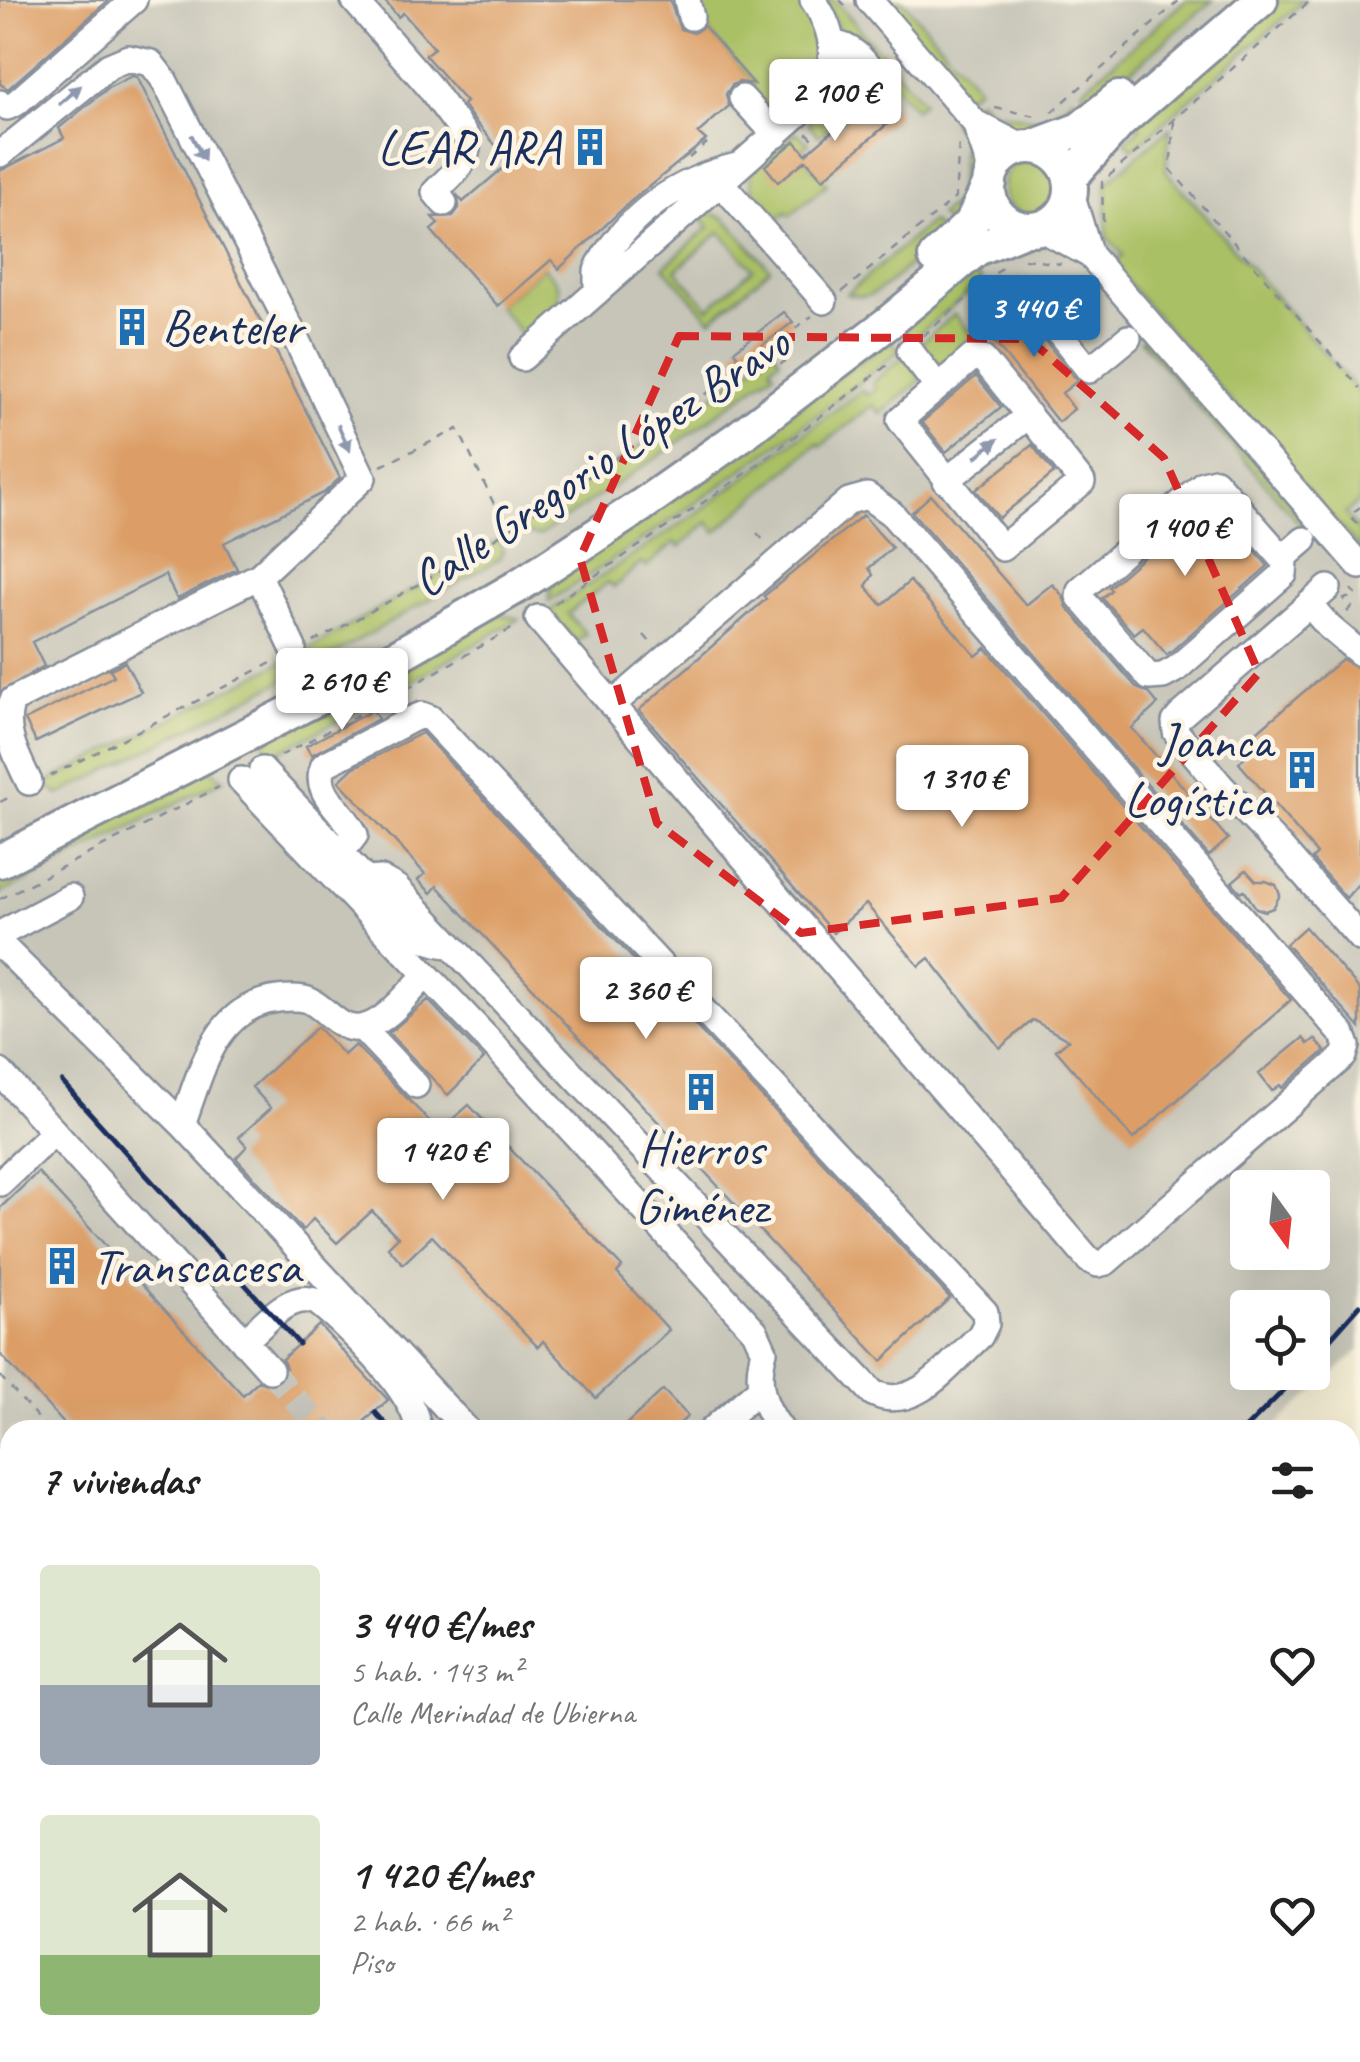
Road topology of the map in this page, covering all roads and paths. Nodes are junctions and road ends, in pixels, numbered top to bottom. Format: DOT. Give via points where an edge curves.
graph roads {
  1 [pos="134,0"];
  2 [pos="354,0"];
  3 [pos="813,0"];
  4 [pos="840,0"];
  5 [pos="1180,0"];
  6 [pos="1231,0"];
  7 [pos="1261,0"];
  8 [pos="1311,0"];
  9 [pos="860,7"];
  10 [pos="832,54"];
  11 [pos="876,92"];
  12 [pos="742,98"];
  13 [pos="0,103"];
  14 [pos="1174,120"];
  15 [pos="975,122"];
  16 [pos="776,135"];
  17 [pos="1028,148"];
  18 [pos="0,154"];
  19 [pos="742,165"];
  20 [pos="991,177"];
  21 [pos="722,183"];
  22 [pos="1070,186"];
  23 [pos="444,204"];
  24 [pos="1103,220"];
  25 [pos="1033,228"];
  26 [pos="1090,255"];
  27 [pos="597,292"];
  28 [pos="1030,296"];
  29 [pos="824,305"];
  30 [pos="1128,338"];
  31 [pos="773,346"];
  32 [pos="910,352"];
  33 [pos="522,358"];
  34 [pos="776,368"];
  35 [pos="937,386"];
  36 [pos="1360,388"];
  37 [pos="1028,416"];
  38 [pos="363,478"];
  39 [pos="946,481"];
  40 [pos="1360,506"];
  41 [pos="506,526"];
  42 [pos="1360,527"];
  43 [pos="1304,540"];
  44 [pos="1283,558"];
  45 [pos="1360,566"];
  46 [pos="260,576"];
  47 [pos="538,618"];
  48 [pos="294,650"];
  49 [pos="1360,654"];
  50 [pos="612,706"];
  51 [pos="5,747"];
  52 [pos="31,785"];
  53 [pos="0,802"];
  54 [pos="0,839"];
  55 [pos="342,852"];
  56 [pos="0,861"];
  57 [pos="70,897"];
  58 [pos="0,934"];
  59 [pos="1360,938"];
  60 [pos="0,944"];
  61 [pos="426,976"];
  62 [pos="362,1028"];
  63 [pos="0,1072"];
  64 [pos="416,1085"];
  65 [pos="182,1124"];
  66 [pos="54,1133"];
  67 [pos="0,1183"];
  68 [pos="244,1342"];
  69 [pos="270,1370"];
  70 [pos="0,1376"];
  71 [pos="760,1389"];
  72 [pos="40,1420"];
  73 [pos="418,1420"];
  74 [pos="458,1420"];
  75 [pos="724,1420"];
  76 [pos="774,1420"];
  1 -- 13 [label="street" via="16,103"];
  2 -- 23 [label="street" via="467,138 463,163 435,192"];
  3 -- 10 [label="street" via="826,19"];
  4 -- 9 [label="path"];
  5 -- 15 [label="path" via="1046,118"];
  6 -- 17 [label="main road" via="1090,122"];
  7 -- 22 [label="main road" via="1119,123"];
  8 -- 14 [label="path"];
  9 -- 15 [label="street"];
  10 -- 11 [label="street"];
  10 -- 16 [label="street" via="825,86"];
  12 -- 16 [label="street"];
  14 -- 24 [label="path" via="1102,182"];
  14 -- 36 [label="path" via="1170,170"];
  15 -- 17 [label="street"];
  15 -- 20 [label="street"];
  15 -- 29 [label="path" via="954,198"];
  16 -- 19 [label="street"];
  17 -- 20 [label="main road" via="1005,156"];
  17 -- 22 [label="main road" via="1057,157"];
  18 -- 38 [label="street, one-way" via="108,66 128,58 151,63"];
  19 -- 21 [label="street"];
  19 -- 27 [label="street" via="694,178 643,212 600,264"];
  20 -- 25 [label="main road" via="990,199 998,214"];
  20 -- 54 [label="main road, Calle Gregorio López Bravo" via="971,223 955,240 798,369 640,482 360,653"];
  21 -- 27 [label="street"];
  21 -- 29 [label="street"];
  22 -- 25 [label="main road" via="1061,215"];
  22 -- 26 [label="street"];
  25 -- 26 [label="street"];
  25 -- 56 [label="main road, Calle Gregorio López Bravo" via="978,249 719,451 515,588 369,672"];
  26 -- 45 [label="street"];
  27 -- 33 [label="street"];
  28 -- 30 [label="street" via="1095,378"];
  29 -- 31 [label="path"];
  31 -- 34 [label="path" via="784,362"];
  31 -- 48 [label="path" via="606,466 445,568"];
  32 -- 35 [label="street"];
  35 -- 37 [label="street" via="978,357"];
  35 -- 39 [label="street" via="900,420"];
  39 -- 37 [label="street, one-way"];
  37 -- 39 [label="street" via="1082,482 1002,548"];
  38 -- 41 [label="path" via="458,429"];
  38 -- 46 [label="street"];
  40 -- 42 [label="path" via="1350,515"];
  43 -- 44 [label="street"];
  44 -- 44 [label="street" via="1220,484 1209,482 1088,580 1079,596 1149,677 1163,676 1276,583 1287,566"];
  46 -- 48 [label="street"];
  46 -- 51 [label="street" via="13,700 4,721"];
  47 -- 50 [label="street"];
  48 -- 52 [label="path"];
  49 -- 59 [label="street" via="1329,628 1319,596 1176,722 1176,732 1222,788"];
  50 -- 50 [label="street" via="1089,1260 1106,1262 1344,1056 1344,1036 1331,1020 880,502 867,496 849,501"];
  51 -- 52 [label="street"];
  52 -- 53 [label="path"];
  55 -- 55 [label="street" via="356,834 322,788 324,765 412,718 430,718 984,1312 980,1336 920,1391 900,1399 873,1394 451,945 407,929"];
  55 -- 61 [label="street" via="252,775"];
  57 -- 58 [label="street"];
  60 -- 65 [label="street"];
  61 -- 62 [label="street"];
  61 -- 71 [label="street" via="754,1331 764,1351"];
  62 -- 64 [label="street"];
  62 -- 65 [label="street" via="344,1026 308,1000 290,998 233,1016 207,1057"];
  63 -- 66 [label="street"];
  65 -- 74 [label="street"];
  66 -- 67 [label="street"];
  66 -- 68 [label="street"];
  68 -- 69 [label="street"];
  68 -- 73 [label="street" via="294,1302 317,1302 402,1388"];
  70 -- 72 [label="path"];
  71 -- 75 [label="street"];
  71 -- 76 [label="street"];
}
